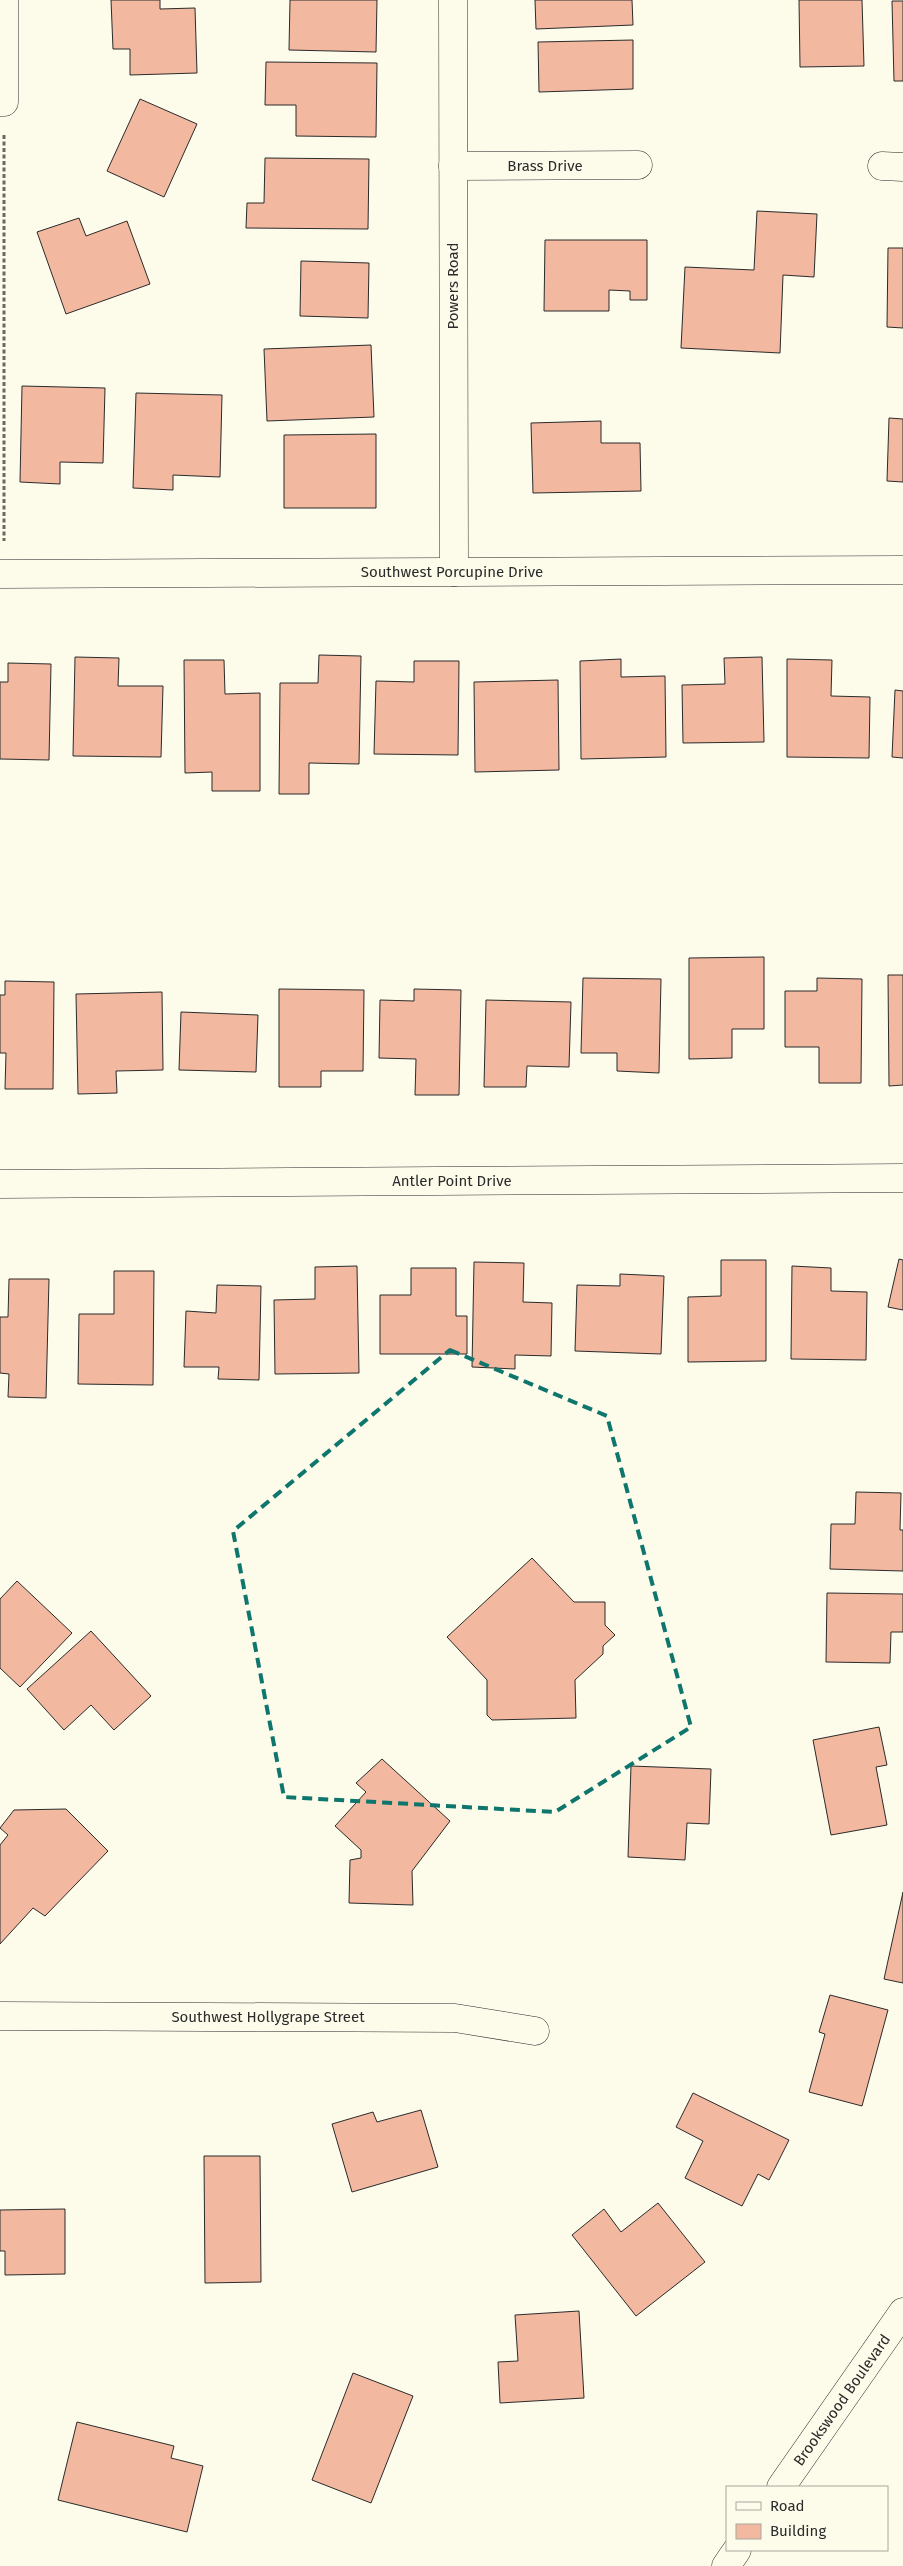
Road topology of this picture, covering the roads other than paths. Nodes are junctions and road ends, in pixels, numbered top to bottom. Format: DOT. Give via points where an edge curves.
graph roads {
  1 [pos="4,0"];
  2 [pos="453,0"];
  3 [pos="2,102"];
  4 [pos="638,165"];
  5 [pos="453,166"];
  6 [pos="903,570"];
  7 [pos="454,572"];
  8 [pos="2,574"];
  9 [pos="903,1178"];
  10 [pos="0,1184"];
  11 [pos="0,2016"];
  12 [pos="536,2031"];
  13 [pos="903,2312"];
  14 [pos="782,2486"];
  15 [pos="736,2551"];
  16 [pos="726,2566"];
  1 -- 3 [label="street"];
  2 -- 5 [label="street, Powers Road"];
  4 -- 5 [label="street, Brass Drive"];
  5 -- 7 [label="street, Powers Road"];
  6 -- 7 [label="street, Southwest Porcupine Drive"];
  7 -- 8 [label="street, Southwest Porcupine Drive"];
  9 -- 10 [label="street, Antler Point Drive"];
  11 -- 12 [label="street, Southwest Hollygrape Street" via="455,2018"];
  13 -- 14 [label="street, Brookswood Boulevard"];
  15 -- 16 [label="street"];
}
